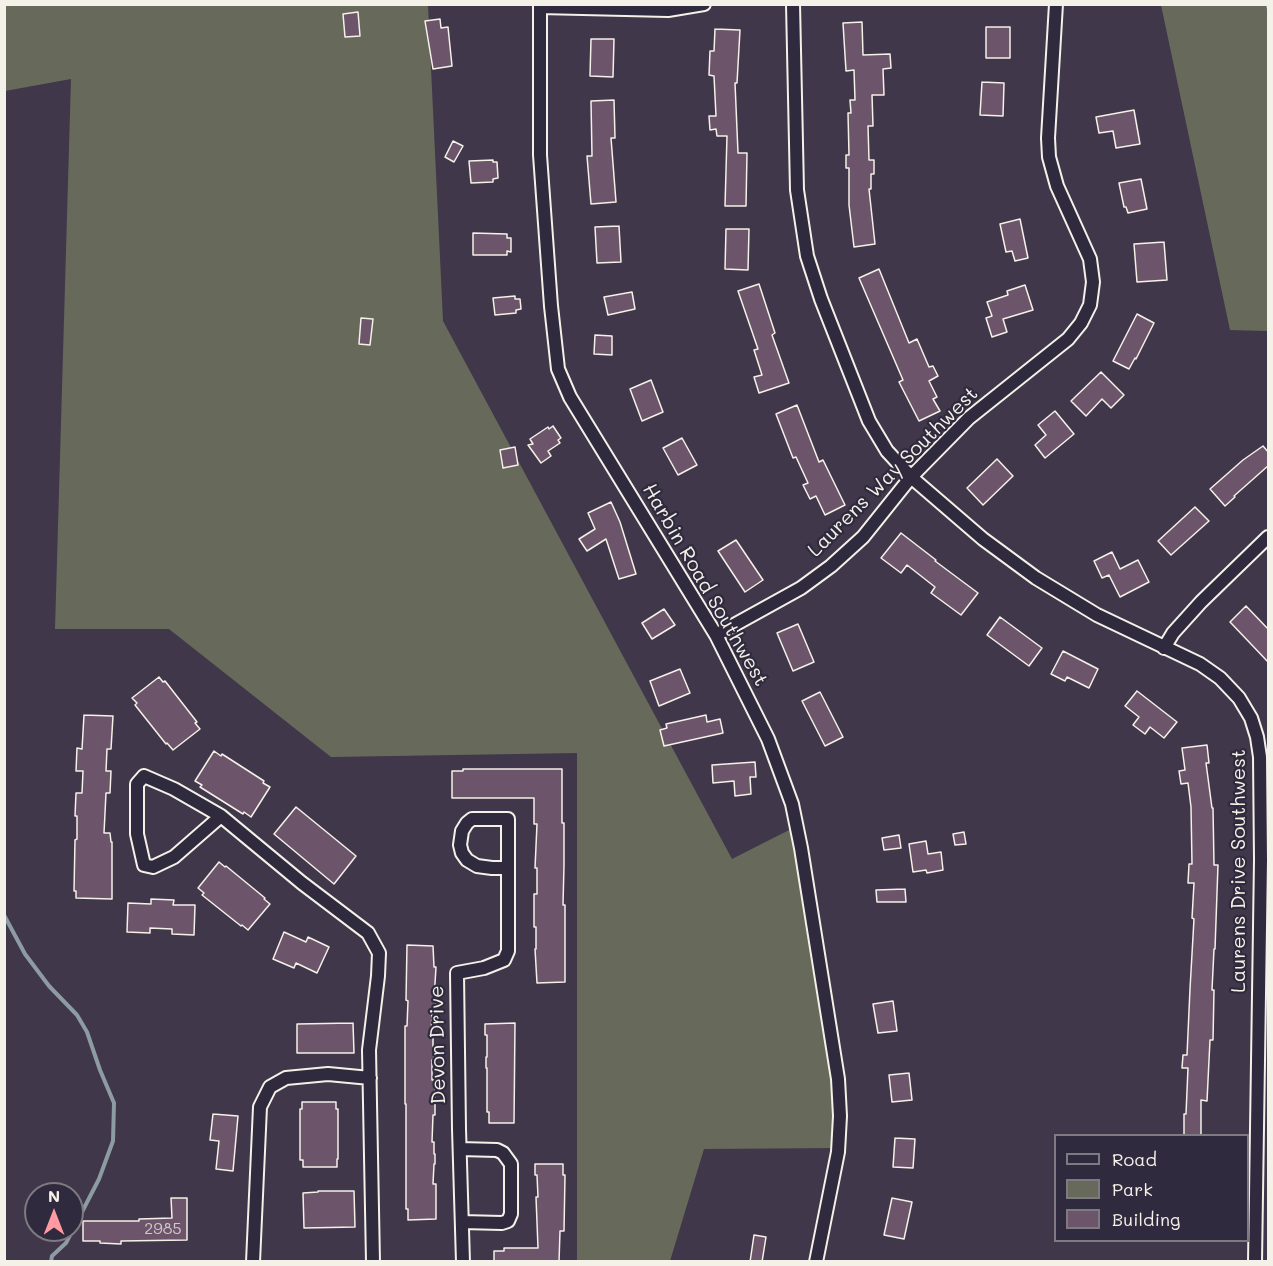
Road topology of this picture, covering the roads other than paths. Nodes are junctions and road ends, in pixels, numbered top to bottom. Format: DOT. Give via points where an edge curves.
graph roads {
  1 [pos="704,4"];
  2 [pos="793,4"];
  3 [pos="1047,4"];
  4 [pos="540,6"];
  5 [pos="1056,10"];
  6 [pos="911,477"];
  7 [pos="1269,537"];
  8 [pos="716,635"];
  9 [pos="1164,648"];
  10 [pos="221,816"];
  11 [pos="1265,860"];
  12 [pos="508,868"];
  13 [pos="370,1078"];
  14 [pos="1263,1109"];
  15 [pos="460,1149"];
  16 [pos="462,1222"];
  17 [pos="253,1262"];
  18 [pos="374,1262"];
  19 [pos="463,1262"];
  20 [pos="816,1262"];
  21 [pos="1255,1262"];
  1 -- 4 [label="street" via="668,10"];
  2 -- 6 [label="street, Laurens Drive Southwest" via="797,190 807,256 869,421 887,451"];
  3 -- 5 [label="street"];
  4 -- 8 [label="street, Harbin Road Southwest" via="540,155 558,369 570,397"];
  5 -- 6 [label="street, Laurens Way Southwest" via="1049,157 1057,186 1090,258 1090,304 1082,323 1068,339 969,418"];
  6 -- 8 [label="street, Laurens Way Southwest" via="863,537 831,566 801,588"];
  6 -- 9 [label="street, Laurens Drive Southwest" via="1036,578 1097,615"];
  7 -- 9 [label="street" via="1201,602"];
  8 -- 20 [label="street, Harbin Road Southwest" via="768,739 792,804 838,1079 838,1152"];
  9 -- 11 [label="street, Laurens Drive Southwest" via="1220,678 1251,718 1260,757"];
  10 -- 10 [label="street" via="144,776 137,784 137,834 144,865 153,867 174,857"];
  10 -- 13 [label="street" via="368,933 379,953 369,1050"];
  11 -- 14 [label="street, Laurens Drive Southwest"];
  12 -- 12 [label="street, Devon Drive" via="508,819 472,819 467,823 460,845 467,860 477,866"];
  12 -- 15 [label="street, Devon Drive" via="508,951 504,960 457,973"];
  13 -- 17 [label="street" via="328,1074 286,1078 270,1087 260,1107"];
  13 -- 18 [label="street"];
  14 -- 21 [label="street, Laurens Drive Southwest"];
  15 -- 16 [label="street, Devon Drive"];
  15 -- 16 [label="street" via="497,1150 512,1164 508,1221"];
  16 -- 19 [label="street, Devon Drive"];
}
